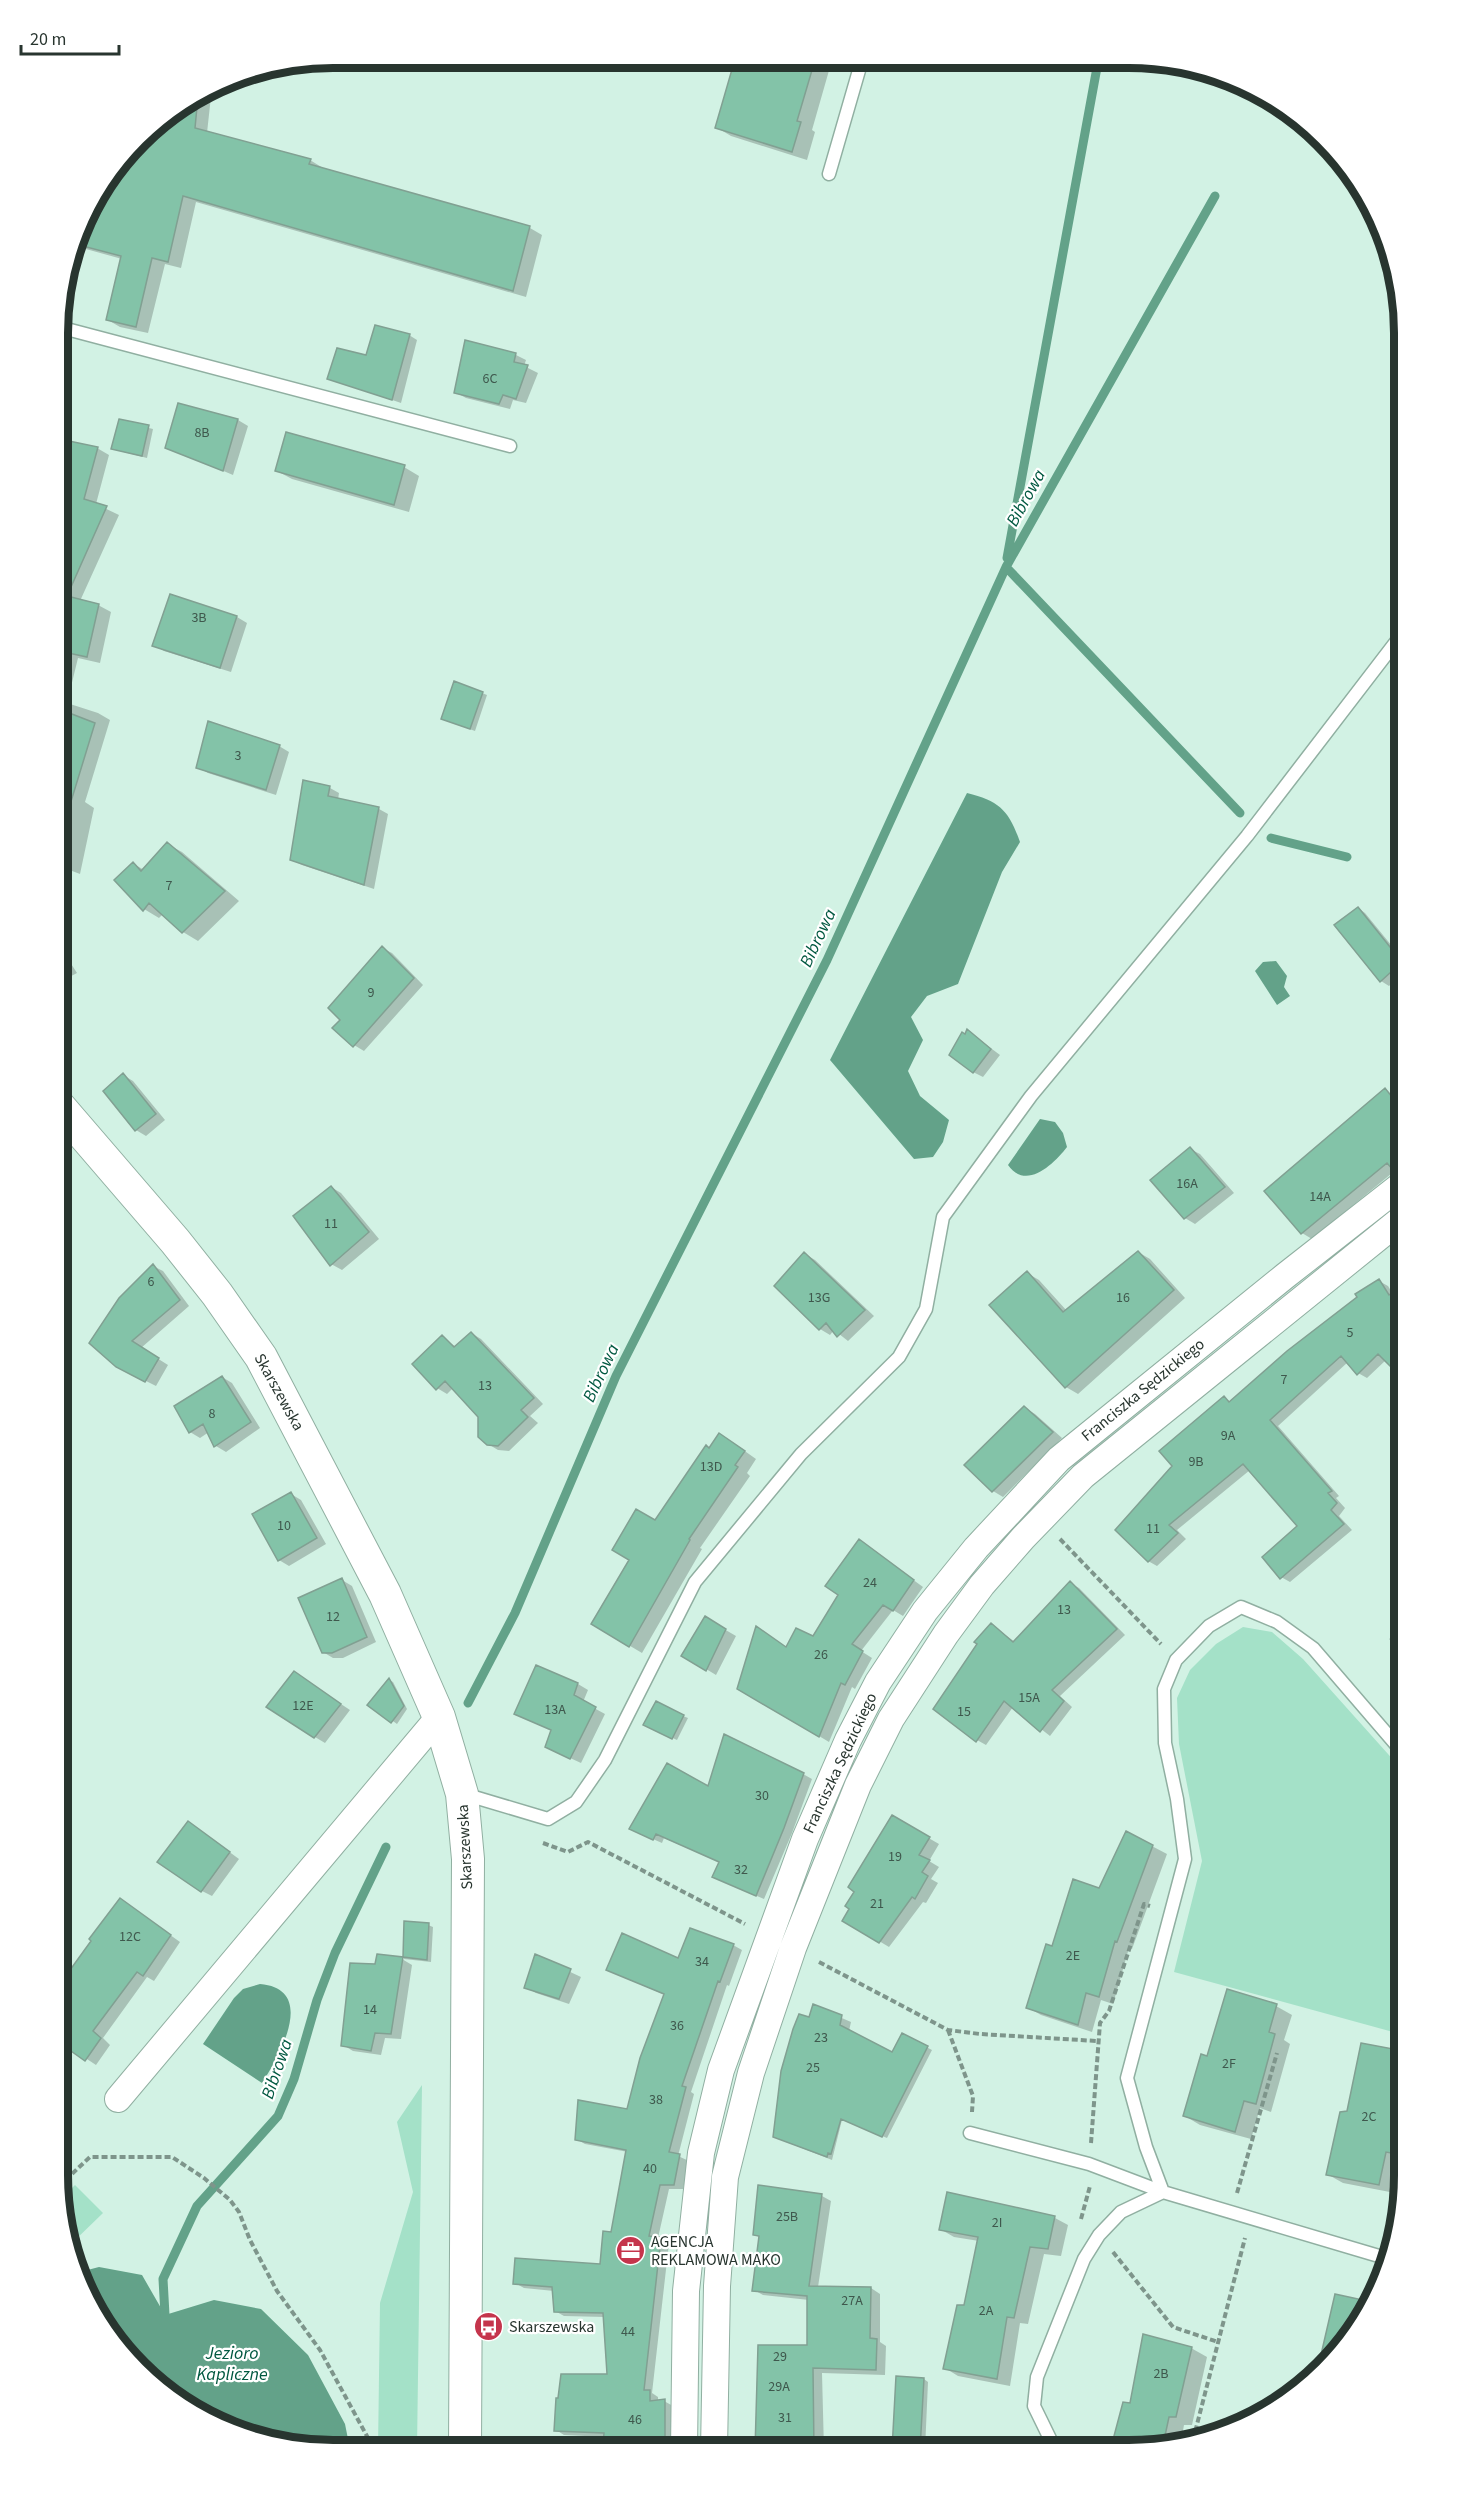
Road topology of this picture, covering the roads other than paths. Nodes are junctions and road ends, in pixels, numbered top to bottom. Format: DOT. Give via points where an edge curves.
graph roads {
  1 [pos="860,68"];
  2 [pos="829,174"];
  3 [pos="68,329"];
  4 [pos="510,446"];
  5 [pos="1394,644"];
  6 [pos="68,1118"];
  7 [pos="1394,1191"];
  8 [pos="1394,1225"];
  9 [pos="439,1717"];
  10 [pos="1394,1742"];
  11 [pos="462,1794"];
  12 [pos="118,2099"];
  13 [pos="970,2133"];
  14 [pos="1163,2192"];
  15 [pos="1381,2257"];
  16 [pos="465,2440"];
  17 [pos="684,2440"];
  18 [pos="714,2440"];
  19 [pos="1051,2440"];
  1 -- 2 [label="lane"];
  3 -- 4 [label="lane"];
  5 -- 11 [label="lane" via="1248,836 1031,1096 943,1216 926,1309 899,1357 801,1454 695,1582 605,1760 576,1802 548,1819"];
  6 -- 9 [label="street, Skarszewska" via="175,1241 261,1357 385,1594"];
  7 -- 17 [label="street, Franciszka Sędzickiego" via="1059,1459 976,1548 925,1611 878,1682 805,1839 721,2070 700,2154 686,2291"];
  8 -- 18 [label="street, Franciszka Sędzickiego" via="1083,1476 982,1584 891,1719 858,1785 793,1948 751,2073 725,2177 717,2286"];
  9 -- 11 [label="street, Skarszewska"];
  9 -- 12 [label="street"];
  10 -- 14 [label="lane" via="1313,1648 1277,1622 1241,1607 1209,1626 1176,1660 1164,1689 1165,1743 1185,1858 1128,2078 1146,2147"];
  11 -- 16 [label="street, Skarszewska" via="468,1859"];
  13 -- 14 [label="lane" via="1089,2164"];
  14 -- 15 [label="lane"];
  14 -- 19 [label="lane" via="1121,2212 1099,2235 1084,2259 1037,2377 1034,2406"];
}
